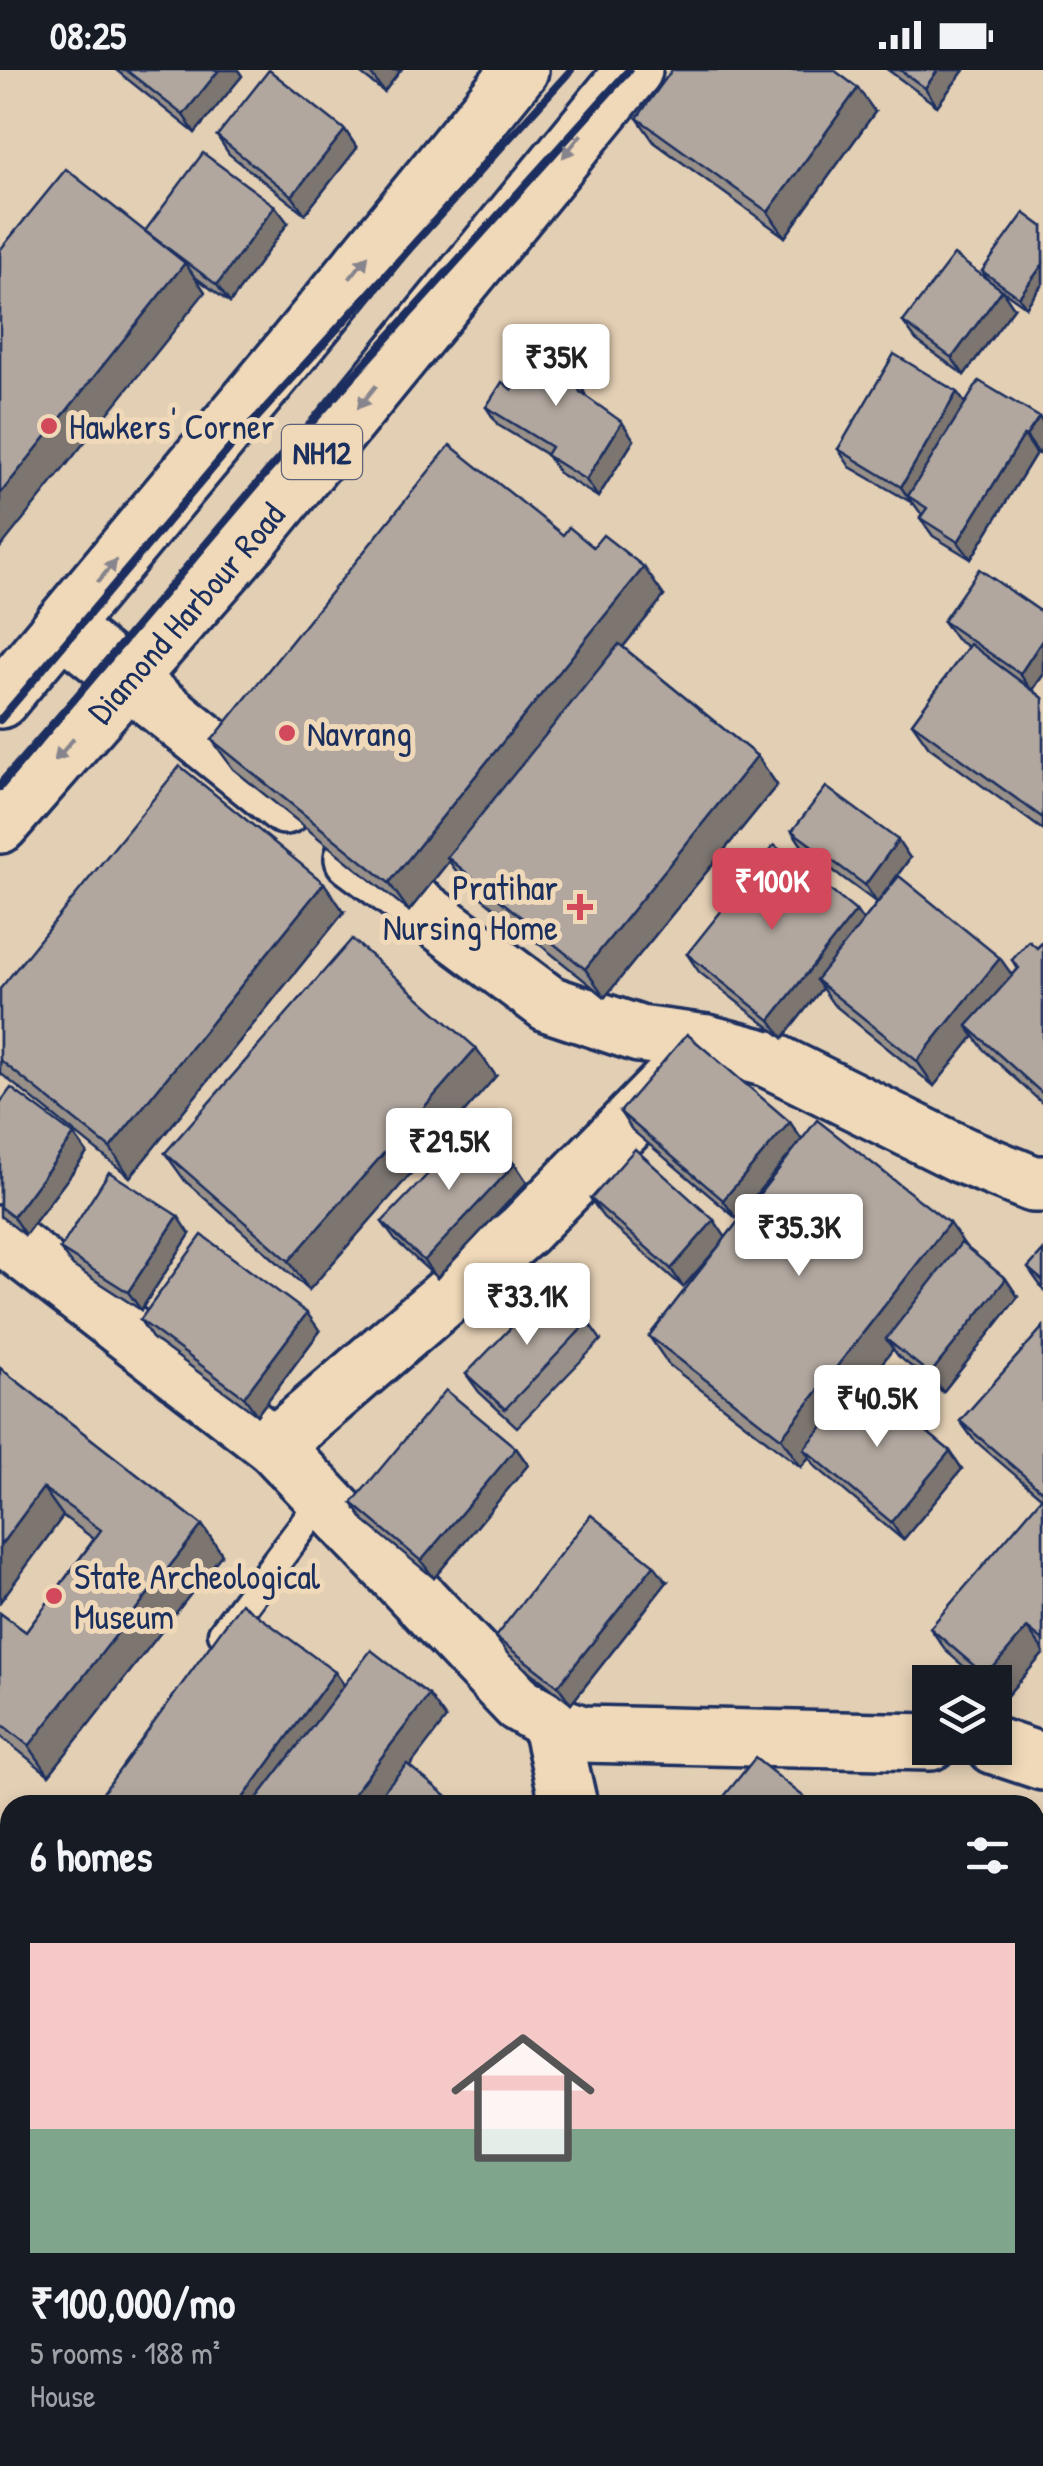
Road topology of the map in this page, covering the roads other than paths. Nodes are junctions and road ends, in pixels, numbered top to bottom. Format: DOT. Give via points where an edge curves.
graph roads {
  1 [pos="520,70"];
  2 [pos="634,70"];
  3 [pos="61,626"];
  4 [pos="126,680"];
  5 [pos="0,700"];
  6 [pos="0,825"];
  7 [pos="707,1042"];
  8 [pos="1043,1184"];
  9 [pos="0,1234"];
  10 [pos="274,1446"];
  11 [pos="324,1498"];
  12 [pos="213,1647"];
  13 [pos="550,1722"];
  14 [pos="912,1742"];
  15 [pos="1012,1752"];
  16 [pos="1043,1762"];
  17 [pos="567,1795"];
  3 -- 1 [label="main road, NH12, one-way"];
  2 -- 4 [label="main road, Diamond Harbour Road / NH12, one-way" via="254,535"];
  3 -- 4 [label="main road"];
  3 -- 5 [label="main road, NH12"];
  4 -- 6 [label="main road, Diamond Harbour Road / NH12, one-way"];
  4 -- 7 [label="main road" via="549,1004 639,1034"];
  7 -- 8 [label="main road" via="768,1059 962,1155"];
  7 -- 10 [label="main road" via="524,1230"];
  9 -- 10 [label="main road"];
  10 -- 11 [label="main road"];
  11 -- 12 [label="lane"];
  11 -- 13 [label="main road" via="519,1704"];
  13 -- 14 [label="main road" via="582,1734"];
  13 -- 17 [label="main road"];
  15 -- 16 [label="main road"];
}
